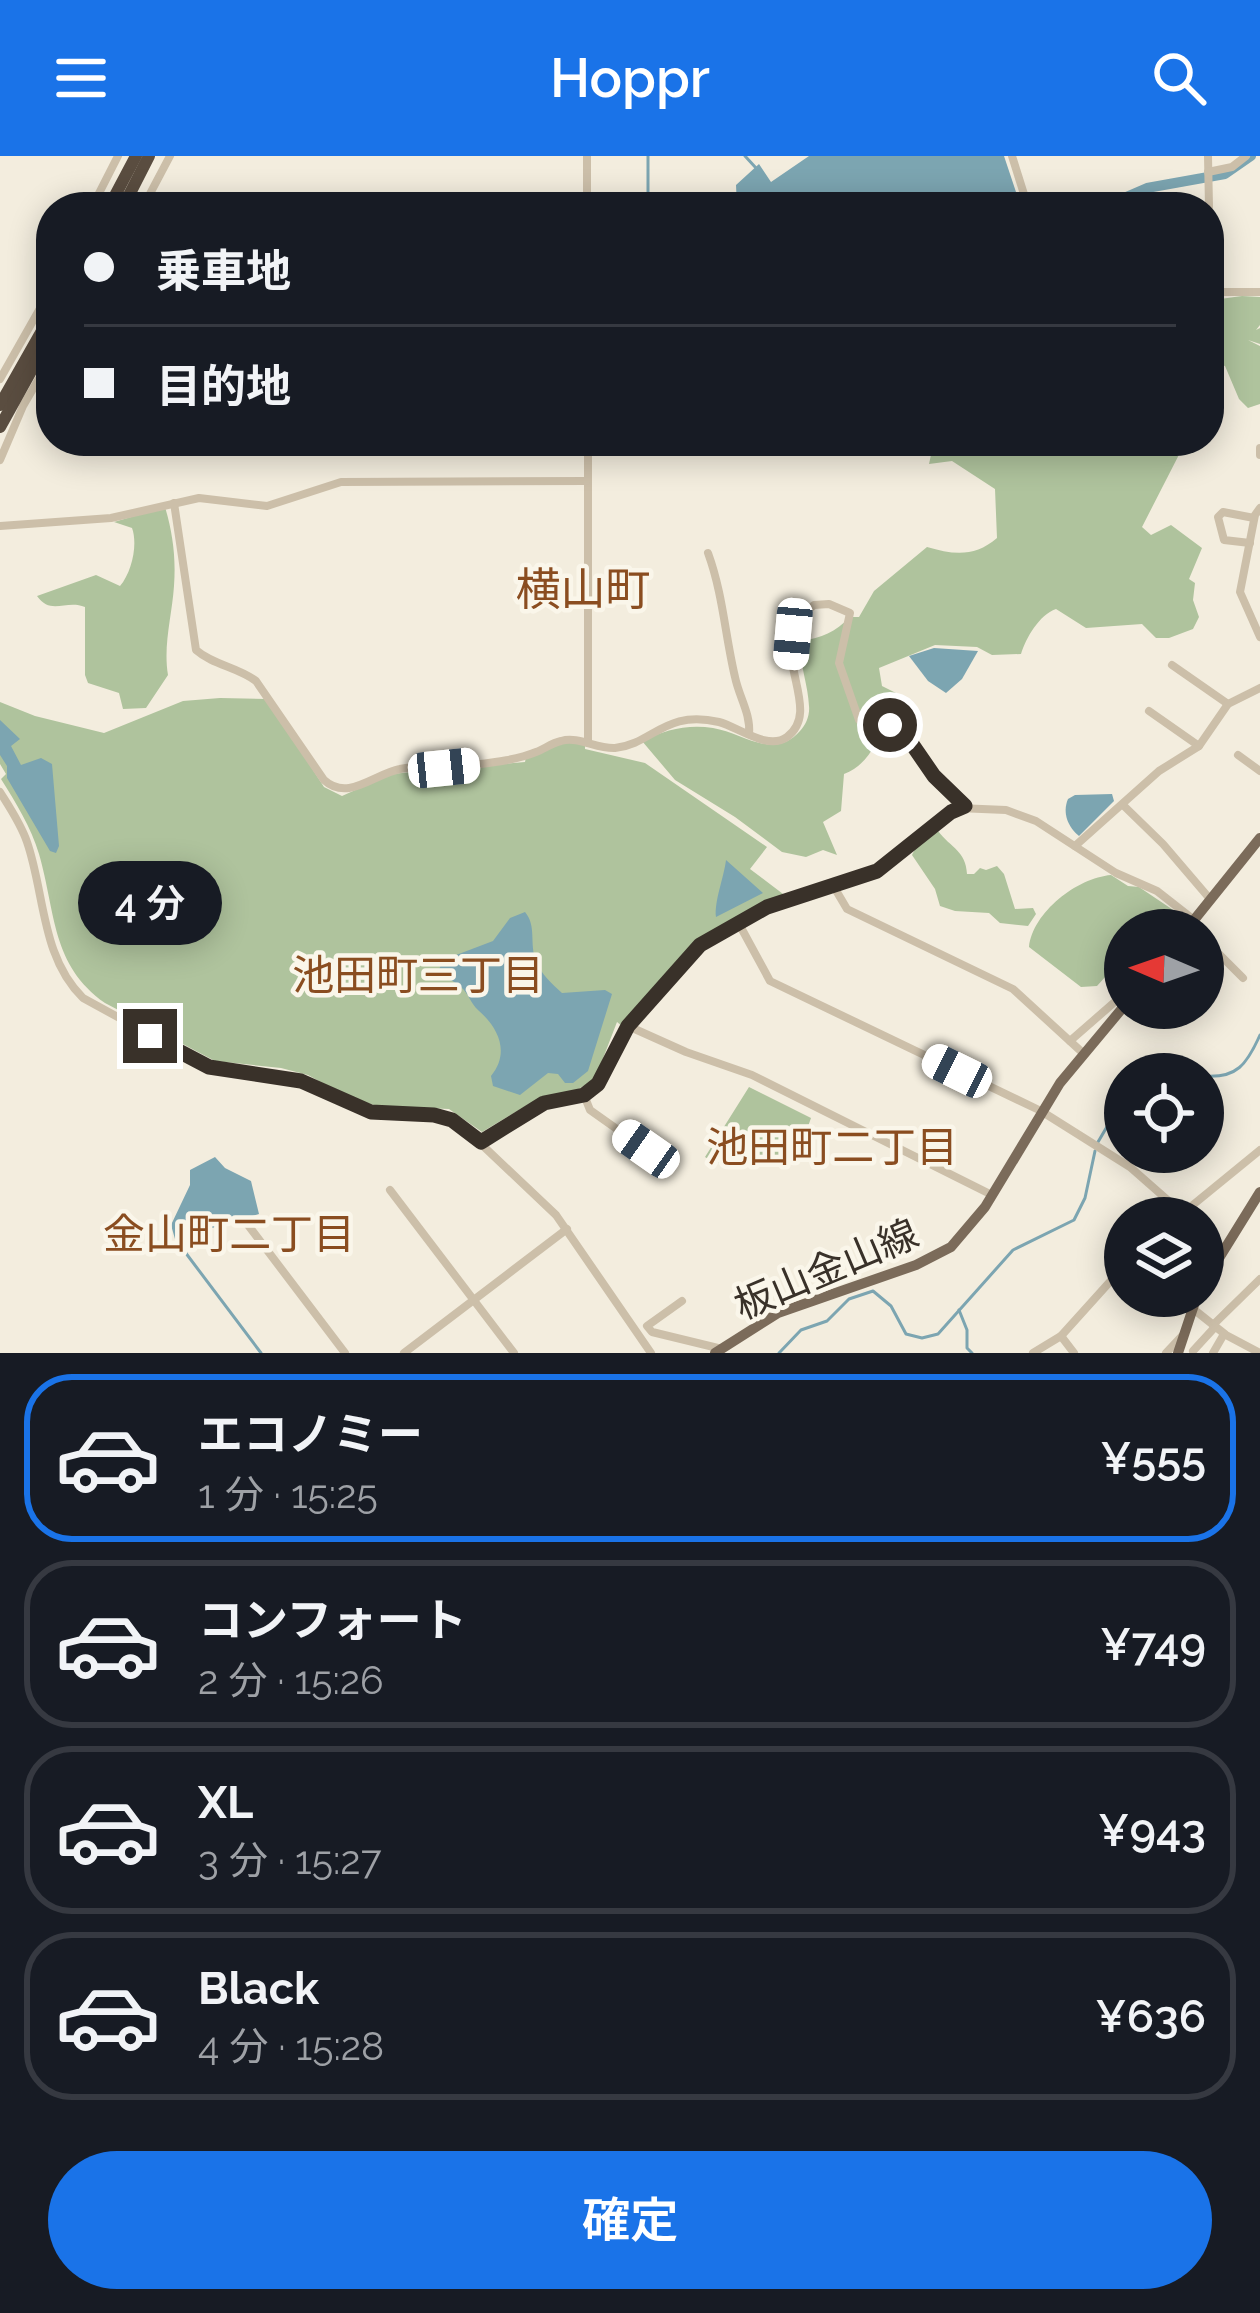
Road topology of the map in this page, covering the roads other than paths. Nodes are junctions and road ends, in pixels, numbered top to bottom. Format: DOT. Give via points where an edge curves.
graph roads {
  1 [pos="118,156"];
  2 [pos="136,156"];
  3 [pos="149,156"];
  4 [pos="170,156"];
  5 [pos="587,156"];
  6 [pos="1012,156"];
  7 [pos="1208,156"];
  8 [pos="1246,156"];
  9 [pos="1208,176"];
  10 [pos="100,192"];
  11 [pos="117,192"];
  12 [pos="131,192"];
  13 [pos="151,192"];
  14 [pos="587,192"];
  15 [pos="1023,192"];
  16 [pos="1209,192"];
  17 [pos="1224,292"];
  18 [pos="1260,292"];
  19 [pos="36,316"];
  20 [pos="36,341"];
  21 [pos="36,362"];
  22 [pos="0,379"];
  23 [pos="36,384"];
  24 [pos="0,405"];
  25 [pos="0,427"];
  26 [pos="587,456"];
  27 [pos="0,460"];
  28 [pos="586,481"];
  29 [pos="174,503"];
  30 [pos="1260,508"];
  31 [pos="1255,518"];
  32 [pos="0,526"];
  33 [pos="1250,543"];
  34 [pos="708,553"];
  35 [pos="1260,637"];
  36 [pos="1172,665"];
  37 [pos="1259,691"];
  38 [pos="1228,704"];
  39 [pos="1149,711"];
  40 [pos="749,734"];
  41 [pos="589,743"];
  42 [pos="1199,746"];
  43 [pos="1238,755"];
  44 [pos="1260,771"];
  45 [pos="0,792"];
  46 [pos="1123,805"];
  47 [pos="965,806"];
  48 [pos="1260,838"];
  49 [pos="1076,846"];
  50 [pos="834,887"];
  51 [pos="1210,899"];
  52 [pos="1174,909"];
  53 [pos="1203,909"];
  54 [pos="738,922"];
  55 [pos="1224,959"];
  56 [pos="1243,978"];
  57 [pos="1104,1011"];
  58 [pos="1105,1029"];
  59 [pos="625,1030"];
  60 [pos="1070,1041"];
  61 [pos="1084,1054"];
  62 [pos="584,1095"];
  63 [pos="1041,1111"];
  64 [pos="481,1142"];
  65 [pos="646,1149"];
  66 [pos="1260,1150"];
  67 [pos="390,1190"];
  68 [pos="1260,1192"];
  69 [pos="992,1195"];
  70 [pos="1160,1197"];
  71 [pos="1203,1197"];
  72 [pos="248,1226"];
  73 [pos="567,1229"];
  74 [pos="1224,1249"];
  75 [pos="1260,1279"];
  76 [pos="1104,1289"];
  77 [pos="474,1301"];
  78 [pos="682,1301"];
  79 [pos="1187,1317"];
  80 [pos="1206,1317"];
  81 [pos="1214,1326"];
  82 [pos="1224,1334"];
  83 [pos="1061,1336"];
  84 [pos="1182,1336"];
  85 [pos="1241,1349"];
  86 [pos="718,1351"];
  87 [pos="1192,1351"];
  88 [pos="345,1353"];
  89 [pos="404,1353"];
  90 [pos="514,1353"];
  91 [pos="651,1353"];
  92 [pos="1033,1353"];
  93 [pos="1074,1353"];
  94 [pos="1166,1353"];
  95 [pos="1178,1353"];
  96 [pos="1213,1353"];
  97 [pos="1260,1353"];
  1 -- 10 [label="street"];
  2 -- 11 [label="highway"];
  3 -- 12 [label="highway"];
  4 -- 13 [label="street"];
  5 -- 14 [label="street"];
  6 -- 15 [label="street"];
  7 -- 9 [label="street"];
  8 -- 9 [label="street"];
  9 -- 16 [label="street"];
  17 -- 18 [label="street"];
  19 -- 22 [label="street"];
  20 -- 24 [label="highway"];
  21 -- 25 [label="highway"];
  23 -- 27 [label="street"];
  26 -- 28 [label="street"];
  28 -- 29 [label="street" via="354,482 267,506 212,497"];
  28 -- 41 [label="street"];
  29 -- 32 [label="street" via="111,518"];
  29 -- 41 [label="street" via="196,650 256,681 329,785 347,789 404,768 523,756 565,740"];
  30 -- 31 [label="street"];
  31 -- 33 [label="street"];
  31 -- 33 [label="street" via="1218,517 1223,540"];
  33 -- 35 [label="street" via="1240,592"];
  34 -- 40 [label="street"];
  36 -- 38 [label="street"];
  37 -- 38 [label="street"];
  38 -- 42 [label="street"];
  39 -- 42 [label="street"];
  40 -- 41 [label="street" via="692,720 617,748"];
  40 -- 47 [label="street" via="776,742 794,730 801,709 790,670 797,622 814,605 836,606 850,617 839,670 859,720 903,731"];
  42 -- 46 [label="street"];
  43 -- 44 [label="street"];
  45 -- 64 [label="street" via="28,844 54,954 83,998 209,1067 301,1081 371,1112 434,1115"];
  46 -- 49 [label="street"];
  46 -- 51 [label="street"];
  47 -- 49 [label="street" via="1018,814"];
  47 -- 50 [label="street" via="877,871"];
  48 -- 51 [label="main road"];
  49 -- 52 [label="street"];
  50 -- 54 [label="street"];
  50 -- 60 [label="street" via="847,909 1013,989"];
  51 -- 53 [label="main road"];
  54 -- 59 [label="street" via="688,956"];
  54 -- 63 [label="street" via="770,981"];
  55 -- 56 [label="street"];
  57 -- 60 [label="street"];
  58 -- 61 [label="main road, 板山金山線"];
  59 -- 62 [label="street" via="605,1076"];
  59 -- 69 [label="street" via="752,1075"];
  60 -- 61 [label="street"];
  61 -- 63 [label="main road, 板山金山線"];
  62 -- 64 [label="street" via="544,1103"];
  62 -- 65 [label="street" via="590,1110"];
  63 -- 69 [label="main road, 板山金山線"];
  63 -- 70 [label="street" via="1097,1144"];
  64 -- 73 [label="street"];
  66 -- 71 [label="street"];
  67 -- 77 [label="street"];
  68 -- 74 [label="main road"];
  69 -- 86 [label="main road, 板山金山線" via="962,1237 929,1259 803,1302"];
  72 -- 88 [label="street"];
  73 -- 77 [label="street"];
  73 -- 91 [label="street"];
  75 -- 81 [label="street"];
  76 -- 83 [label="street"];
  77 -- 89 [label="street"];
  77 -- 90 [label="street"];
  78 -- 86 [label="street" via="647,1326"];
  79 -- 84 [label="main road"];
  80 -- 81 [label="street"];
  81 -- 82 [label="street"];
  81 -- 87 [label="street"];
  82 -- 85 [label="street"];
  82 -- 96 [label="street"];
  83 -- 92 [label="street"];
  83 -- 93 [label="street"];
  84 -- 94 [label="street"];
  84 -- 95 [label="main road"];
  85 -- 97 [label="street"];
}
